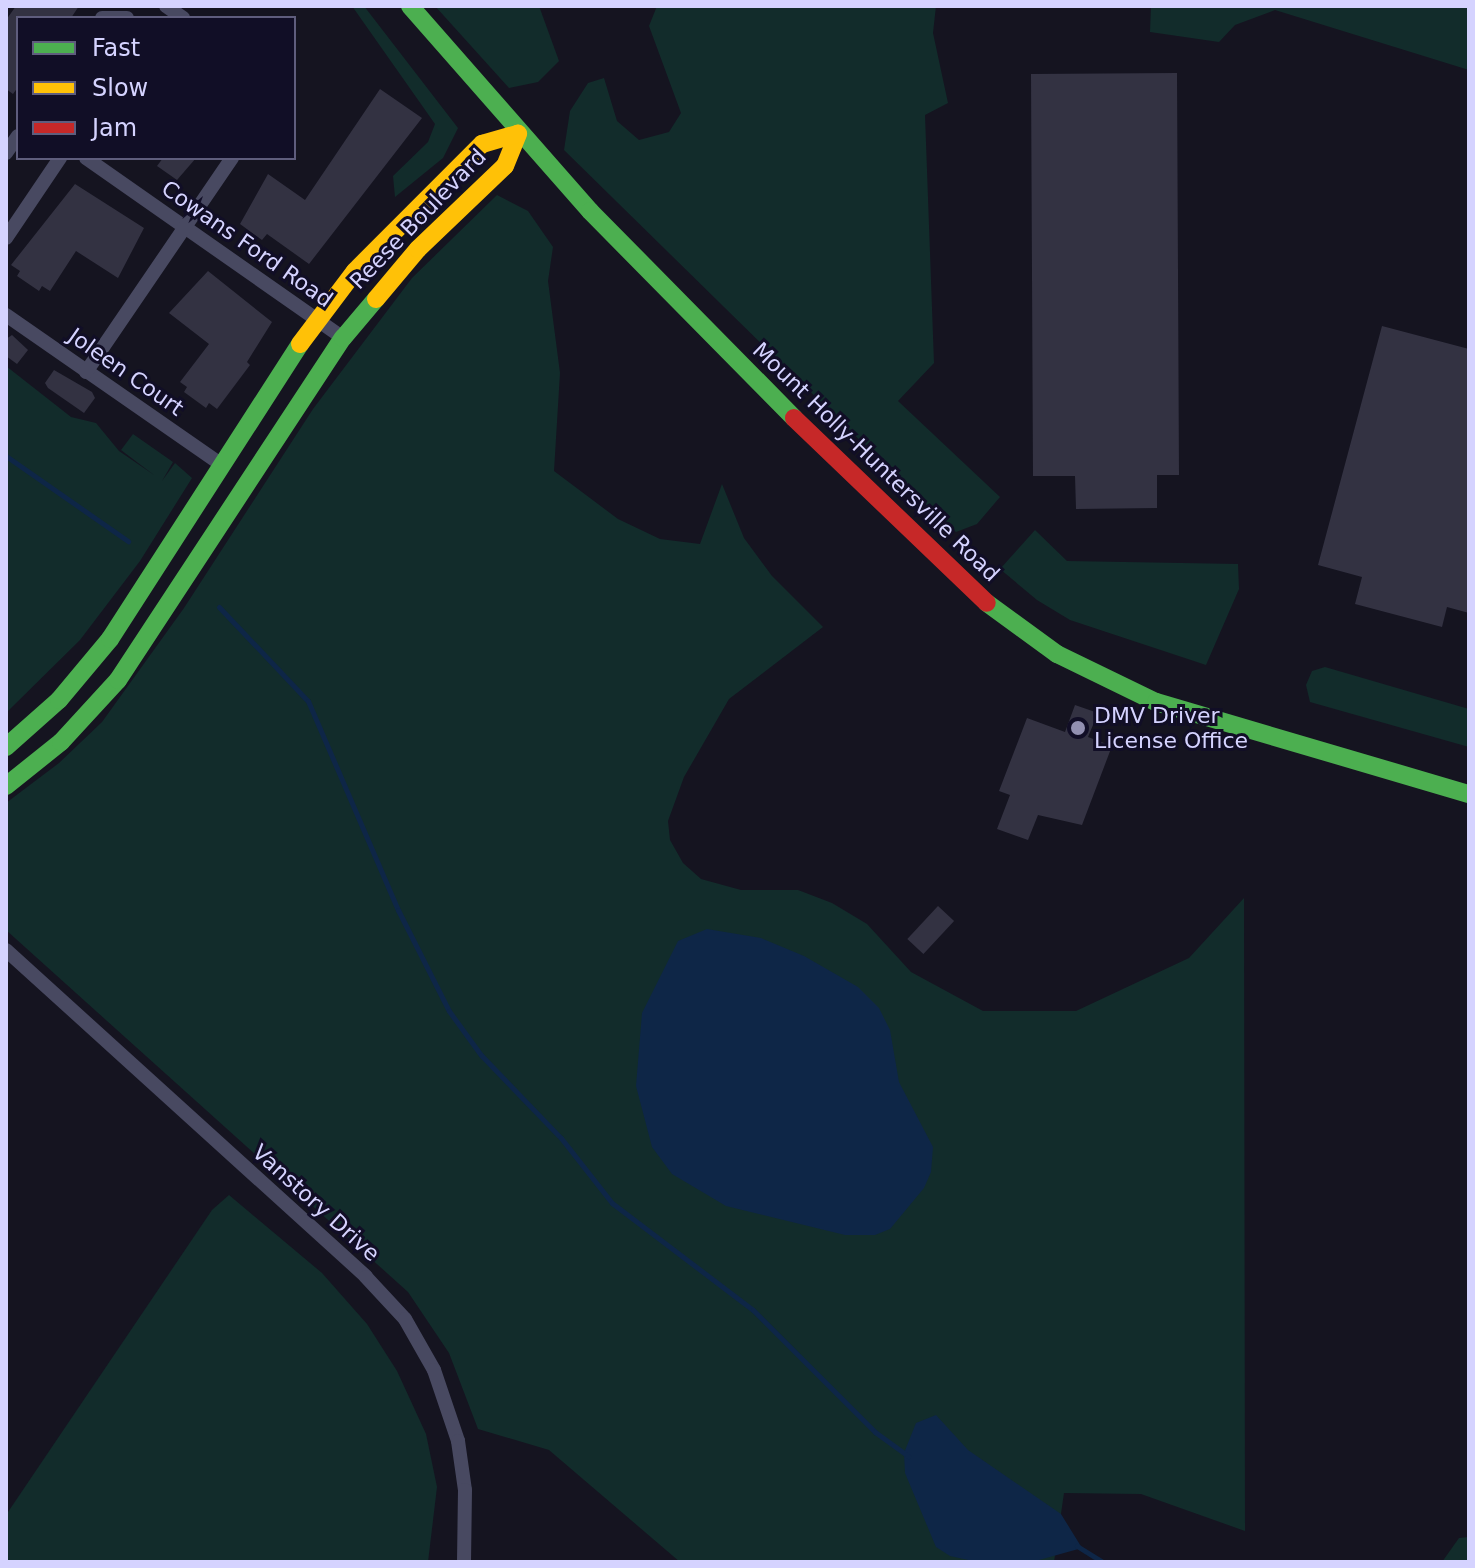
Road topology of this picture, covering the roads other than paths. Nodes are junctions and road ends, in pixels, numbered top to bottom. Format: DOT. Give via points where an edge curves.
graph roads {
  1 [pos="410,6"];
  2 [pos="518,134"];
  3 [pos="59,160"];
  4 [pos="89,160"];
  5 [pos="231,160"];
  6 [pos="184,226"];
  7 [pos="6,238"];
  8 [pos="6,315"];
  9 [pos="317,319"];
  10 [pos="343,338"];
  11 [pos="86,372"];
  12 [pos="222,465"];
  13 [pos="6,747"];
  14 [pos="6,786"];
  15 [pos="1469,794"];
  16 [pos="6,950"];
  17 [pos="464,1562"];
  1 -- 2 [label="street, Mount Holly-Huntersville Road"];
  2 -- 9 [label="street, Reese Boulevard" via="482,144 471,154 395,226"];
  2 -- 10 [label="street, Reese Boulevard" via="505,166 418,249"];
  2 -- 15 [label="street, Mount Holly-Huntersville Road" via="881,506 1030,636 1088,671 1195,716"];
  3 -- 7 [label="street"];
  4 -- 6 [label="street, Cowans Ford Road"];
  5 -- 6 [label="street"];
  6 -- 9 [label="street, Cowans Ford Road"];
  6 -- 11 [label="street"];
  8 -- 11 [label="street, Joleen Court"];
  9 -- 10 [label="street, Cowans Ford Road"];
  9 -- 12 [label="street, Reese Boulevard"];
  10 -- 14 [label="street, Reese Boulevard" via="136,658 71,732"];
  11 -- 12 [label="street, Joleen Court"];
  12 -- 13 [label="street, Reese Boulevard" via="110,639 59,700"];
  16 -- 17 [label="street, Vanstory Drive" via="366,1277 405,1319 434,1370 458,1441 465,1490"];
}
